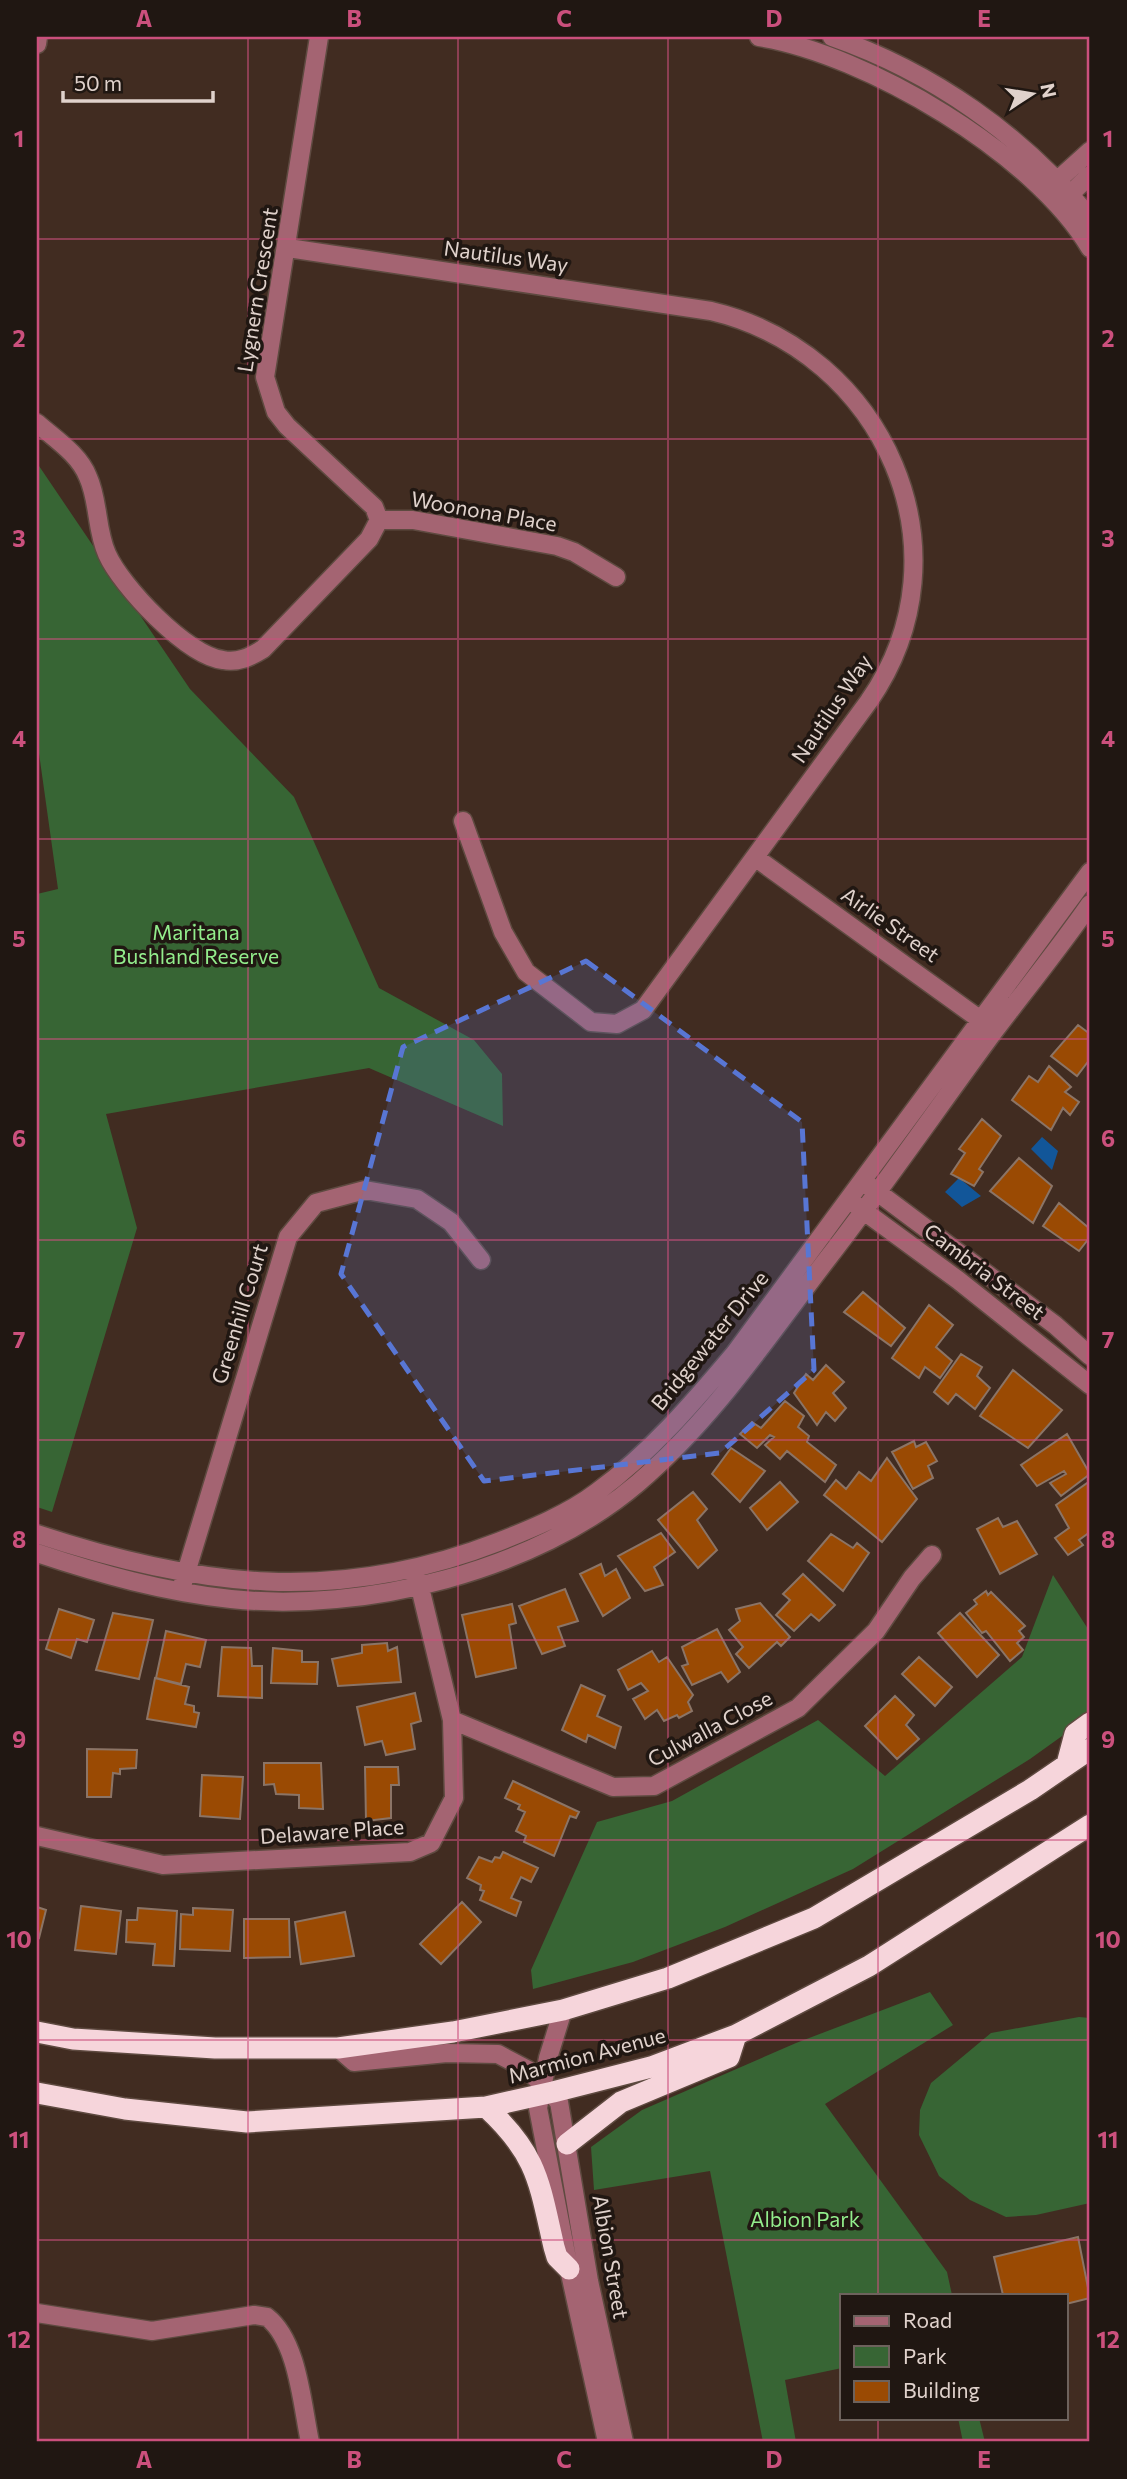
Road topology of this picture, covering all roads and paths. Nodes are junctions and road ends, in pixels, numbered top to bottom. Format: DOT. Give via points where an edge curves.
graph roads {
  1 [pos="38,37"];
  2 [pos="319,37"];
  3 [pos="759,37"];
  4 [pos="832,37"];
  5 [pos="37,44"];
  6 [pos="1090,151"];
  7 [pos="1090,175"];
  8 [pos="1051,186"];
  9 [pos="1065,199"];
  10 [pos="1090,218"];
  11 [pos="288,248"];
  12 [pos="1090,248"];
  13 [pos="37,423"];
  14 [pos="379,520"];
  15 [pos="616,577"];
  16 [pos="463,821"];
  17 [pos="756,858"];
  18 [pos="1090,872"];
  19 [pos="1090,904"];
  20 [pos="980,1018"];
  21 [pos="995,1030"];
  22 [pos="863,1181"];
  23 [pos="878,1192"];
  24 [pos="848,1200"];
  25 [pos="864,1211"];
  26 [pos="481,1260"];
  27 [pos="1090,1356"];
  28 [pos="1090,1385"];
  29 [pos="37,1534"];
  30 [pos="37,1553"];
  31 [pos="932,1555"];
  32 [pos="417,1577"];
  33 [pos="182,1583"];
  34 [pos="452,1720"];
  35 [pos="1090,1723"];
  36 [pos="1090,1749"];
  37 [pos="1068,1764"];
  38 [pos="1090,1825"];
  39 [pos="37,1836"];
  40 [pos="563,2010"];
  41 [pos="37,2032"];
  42 [pos="736,2035"];
  43 [pos="338,2048"];
  44 [pos="545,2091"];
  45 [pos="37,2093"];
  46 [pos="486,2107"];
  47 [pos="567,2144"];
  48 [pos="569,2269"];
  49 [pos="37,2313"];
  50 [pos="310,2442"];
  51 [pos="607,2442"];
  52 [pos="624,2442"];
  1 -- 5 [label="street"];
  2 -- 11 [label="street, Lygnern Crescent"];
  3 -- 8 [label="street" via="807,50 891,83"];
  4 -- 8 [label="street" via="947,90 985,117"];
  6 -- 8 [label="street"];
  7 -- 9 [label="street"];
  8 -- 9 [label="street"];
  9 -- 10 [label="street"];
  9 -- 12 [label="street"];
  11 -- 14 [label="street, Lygnern Crescent" via="265,377 268,394 287,426 364,494"];
  11 -- 17 [label="street, Nautilus Way" via="735,317 797,347 856,399 882,439 899,479 912,540 910,603 882,682"];
  13 -- 14 [label="street" via="71,453 88,476 106,551 128,586 181,637 220,660 249,657 263,649 358,552"];
  14 -- 15 [label="street, Woonona Place" via="414,520 558,546"];
  16 -- 17 [label="street, Nautilus Way" via="518,961 591,1022 604,1025 624,1021 642,1010"];
  17 -- 20 [label="street, Airlie Street"];
  18 -- 20 [label="street, Bridgewater Drive"];
  19 -- 21 [label="street, Bridgewater Drive"];
  20 -- 21 [label="street, Airlie Street"];
  20 -- 22 [label="street, Bridgewater Drive"];
  21 -- 23 [label="street, Bridgewater Drive"];
  22 -- 23 [label="street, Cambria Street"];
  22 -- 24 [label="street, Bridgewater Drive"];
  23 -- 25 [label="street, Bridgewater Drive"];
  23 -- 27 [label="street, Cambria Street"];
  24 -- 25 [label="street, Cambria Street"];
  24 -- 32 [label="street, Bridgewater Drive" via="726,1364 639,1458 596,1494 526,1531"];
  25 -- 28 [label="street, Cambria Street" via="979,1295"];
  25 -- 32 [label="street, Bridgewater Drive" via="719,1402 639,1482 595,1516 551,1539 483,1567"];
  26 -- 33 [label="street, Greenhill Court" via="451,1222 416,1199 365,1190 316,1203 288,1237"];
  29 -- 33 [label="street, Bridgewater Drive"];
  30 -- 33 [label="street, Bridgewater Drive" via="134,1583"];
  31 -- 34 [label="street, Culwalla Close" via="876,1631 798,1708 654,1786 613,1787"];
  32 -- 33 [label="street, Bridgewater Drive"];
  32 -- 34 [label="street, Delaware Place"];
  34 -- 39 [label="street, Delaware Place" via="454,1798 431,1843 410,1852 163,1865"];
  35 -- 37 [label="highway" via="1075,1734"];
  36 -- 37 [label="highway"];
  37 -- 40 [label="highway" via="814,1917 668,1978"];
  38 -- 42 [label="highway, Marmion Avenue" via="869,1966"];
  40 -- 43 [label="highway"];
  40 -- 44 [label="street, Albion Street"];
  41 -- 43 [label="highway" via="73,2039 215,2048"];
  42 -- 44 [label="highway, Marmion Avenue" via="651,2067"];
  42 -- 47 [label="highway" via="729,2057 621,2102"];
  43 -- 44 [label="street" via="354,2062 481,2051 498,2054 528,2070"];
  44 -- 46 [label="highway, Marmion Avenue"];
  44 -- 47 [label="street, Albion Street" via="561,2109"];
  44 -- 48 [label="street, Albion Street" via="538,2108"];
  45 -- 46 [label="highway, Marmion Avenue" via="125,2109 247,2122"];
  46 -- 48 [label="highway" via="530,2158 538,2174 557,2257"];
  47 -- 52 [label="street, Albion Street" via="589,2281"];
  48 -- 51 [label="street, Albion Street"];
  49 -- 50 [label="street" via="152,2331 254,2315 267,2317 289,2347"];
}
